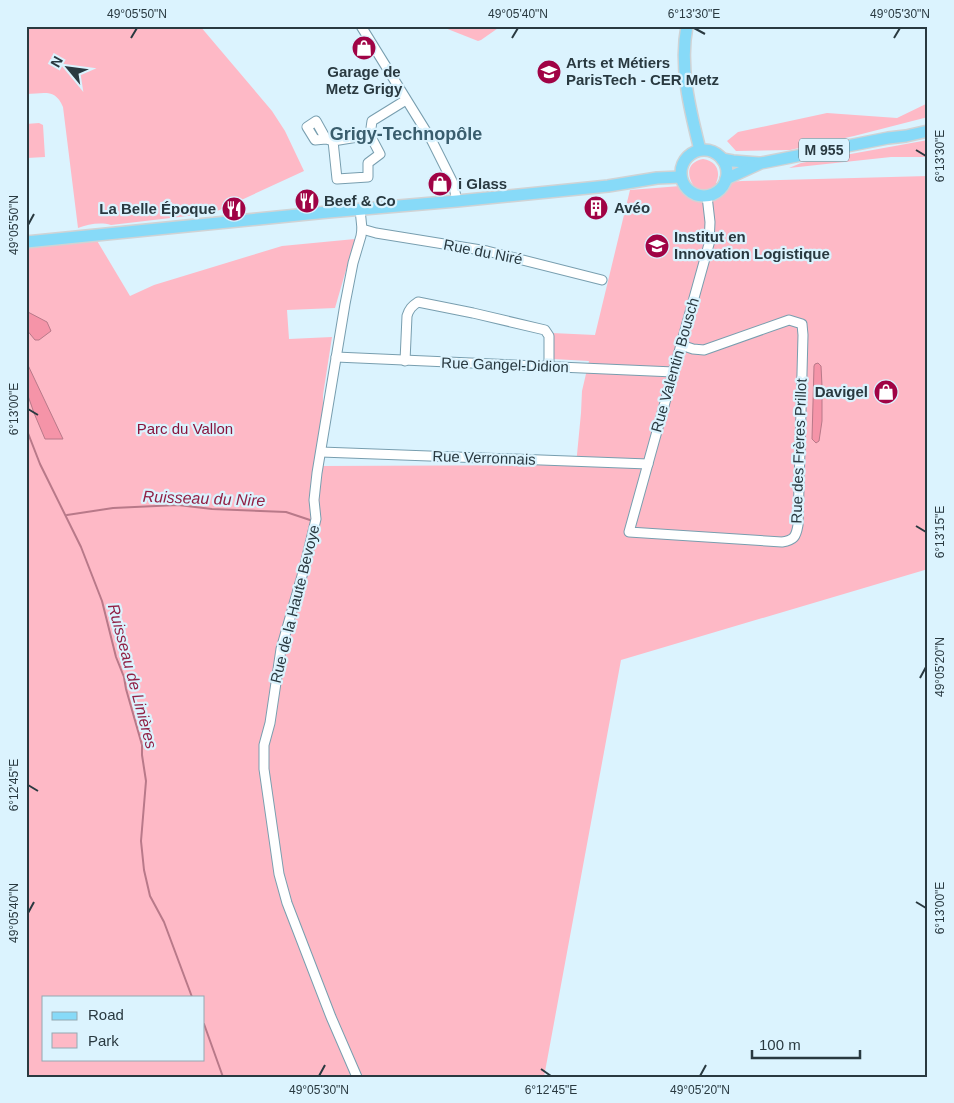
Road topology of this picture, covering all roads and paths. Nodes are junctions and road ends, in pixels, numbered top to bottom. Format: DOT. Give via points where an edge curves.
graph roads {
  1 [pos="361,26"];
  2 [pos="687,26"];
  3 [pos="406,100"];
  4 [pos="928,126"];
  5 [pos="928,131"];
  6 [pos="370,135"];
  7 [pos="888,138"];
  8 [pos="700,150"];
  9 [pos="722,158"];
  10 [pos="761,163"];
  11 [pos="681,177"];
  12 [pos="726,179"];
  13 [pos="707,196"];
  14 [pos="457,201"];
  15 [pos="360,210"];
  16 [pos="362,229"];
  17 [pos="26,242"];
  18 [pos="602,280"];
  19 [pos="681,345"];
  20 [pos="336,357"];
  21 [pos="405,361"];
  22 [pos="549,366"];
  23 [pos="674,372"];
  24 [pos="321,452"];
  25 [pos="648,464"];
  26 [pos="629,532"];
  27 [pos="356,1077"];
  1 -- 3 [label="street"];
  2 -- 8 [label="main road" via="684,73"];
  3 -- 6 [label="street" via="372,121"];
  3 -- 14 [label="street" via="432,141 453,183"];
  4 -- 7 [label="main road, M 955"];
  5 -- 7 [label="main road, M 955"];
  6 -- 6 [label="street" via="329,140 336,179 368,177 368,163 380,154"];
  7 -- 10 [label="main road, M 955"];
  8 -- 9 [label="main road" via="712,151"];
  8 -- 11 [label="main road" via="685,159"];
  9 -- 10 [label="main road, M 955"];
  9 -- 12 [label="main road" via="727,168"];
  10 -- 12 [label="main road, M 955"];
  11 -- 13 [label="main road" via="688,190"];
  11 -- 14 [label="main road"];
  12 -- 13 [label="main road" via="719,190"];
  13 -- 19 [label="street, Rue Valentin Bousch" via="709,244"];
  14 -- 15 [label="main road"];
  15 -- 16 [label="street, Rue de la Haute Bevoye"];
  15 -- 17 [label="main road"];
  16 -- 18 [label="street, Rue du Niré" via="487,251"];
  16 -- 20 [label="street, Rue de la Haute Bevoye"];
  19 -- 23 [label="street, Rue Valentin Bousch"];
  19 -- 26 [label="street, Rue des Frères Prillot" via="704,350 789,320 802,324 796,534 782,542"];
  20 -- 21 [label="street, Rue Gangel-Didion"];
  20 -- 24 [label="street, Rue de la Haute Bevoye"];
  21 -- 22 [label="street, Rue Gangel-Didion"];
  21 -- 22 [label="street" via="407,316 418,302 545,330 549,336"];
  22 -- 23 [label="street, Rue Gangel-Didion"];
  23 -- 25 [label="street, Rue Valentin Bousch"];
  24 -- 25 [label="street, Rue Verronnais"];
  24 -- 27 [label="street, Rue de la Haute Bevoye" via="314,500 316,519 281,649 264,744 264,769 279,874 287,903"];
  25 -- 26 [label="street, Rue Valentin Bousch"];
}
